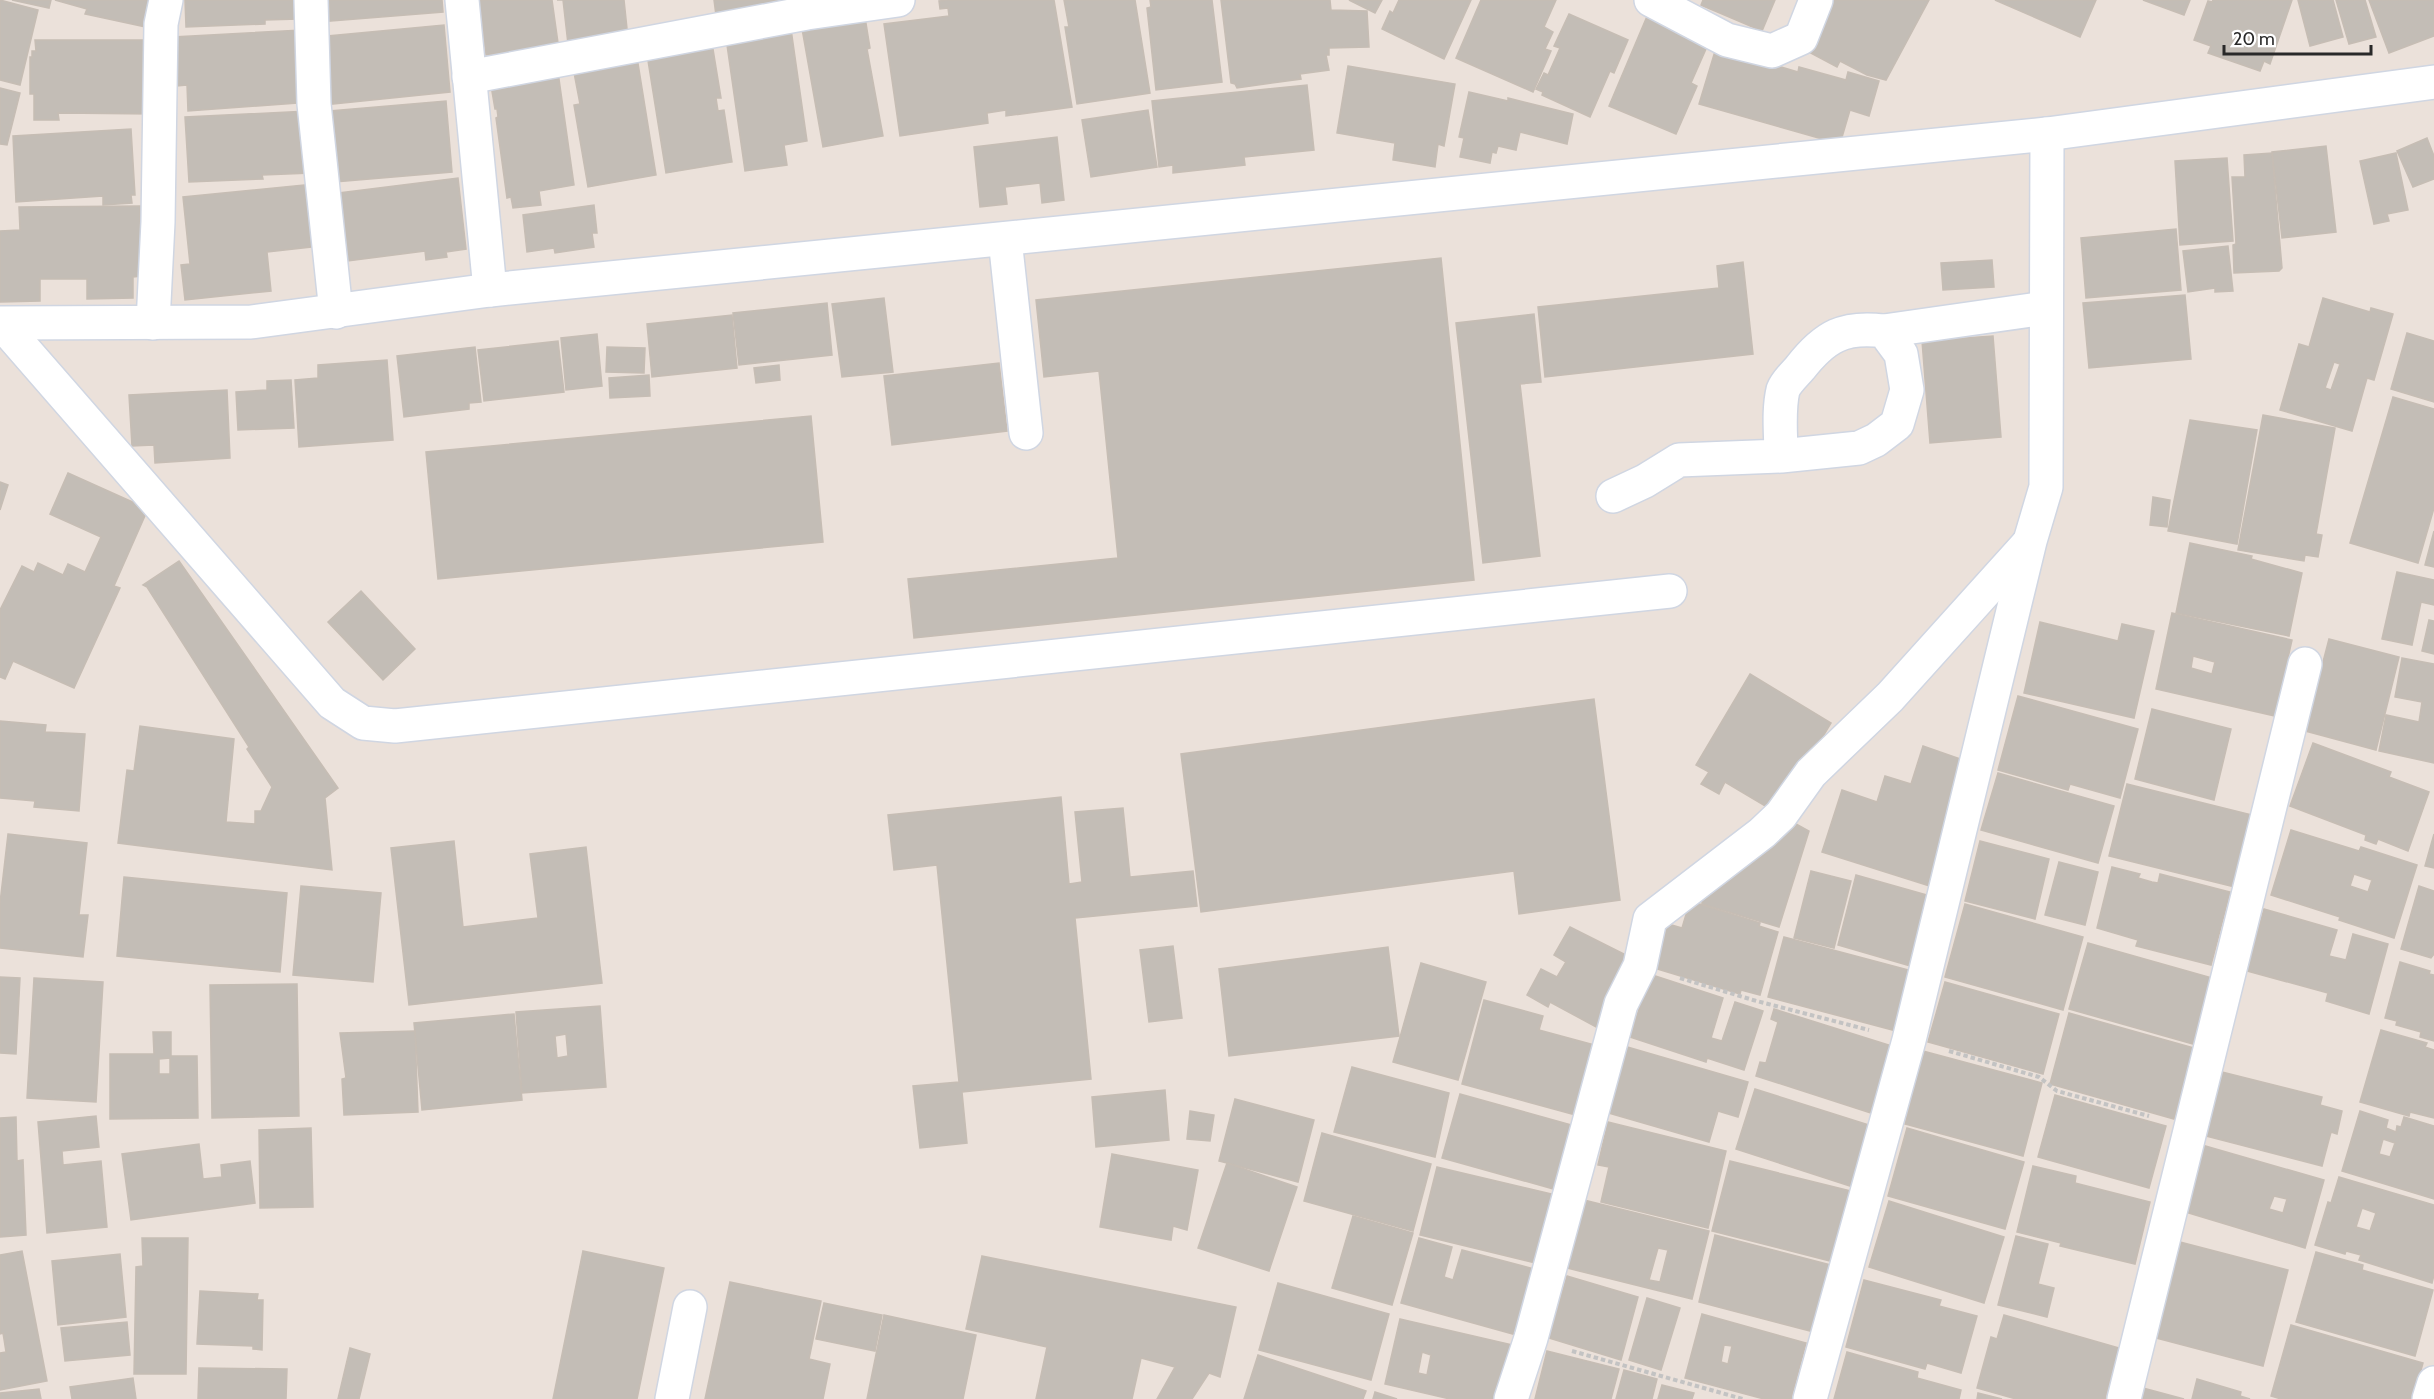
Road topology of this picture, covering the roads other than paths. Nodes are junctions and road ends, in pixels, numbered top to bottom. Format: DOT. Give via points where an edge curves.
graph roads {
  1 [pos="166,0"];
  2 [pos="311,0"];
  3 [pos="462,0"];
  4 [pos="898,0"];
  5 [pos="1651,0"];
  6 [pos="1816,0"];
  7 [pos="469,77"];
  8 [pos="2434,82"];
  9 [pos="2047,134"];
  10 [pos="1005,239"];
  11 [pos="490,290"];
  12 [pos="2046,308"];
  13 [pos="336,312"];
  14 [pos="1,323"];
  15 [pos="153,323"];
  16 [pos="1884,331"];
  17 [pos="1026,433"];
  18 [pos="1781,456"];
  19 [pos="1612,496"];
  20 [pos="2030,541"];
  21 [pos="1670,591"];
  22 [pos="2305,664"];
  23 [pos="690,1307"];
  24 [pos="2434,1383"];
  25 [pos="672,1399"];
  26 [pos="1511,1399"];
  27 [pos="1810,1399"];
  28 [pos="2124,1399"];
  29 [pos="2429,1399"];
  1 -- 15 [label="street" via="161,24 159,212"];
  2 -- 13 [label="street" via="314,104"];
  3 -- 7 [label="street"];
  4 -- 7 [label="street" via="807,13"];
  5 -- 6 [label="street" via="1727,40 1772,51 1801,38"];
  7 -- 11 [label="street"];
  8 -- 9 [label="street"];
  9 -- 10 [label="street"];
  9 -- 12 [label="street"];
  10 -- 11 [label="street"];
  10 -- 17 [label="street"];
  11 -- 13 [label="street"];
  12 -- 16 [label="street"];
  12 -- 20 [label="street" via="2046,487"];
  13 -- 15 [label="street" via="251,322"];
  14 -- 15 [label="street"];
  14 -- 21 [label="street" via="332,704 363,723 395,726"];
  16 -- 18 [label="street" via="1862,328 1840,334 1815,349 1784,388 1780,408"];
  16 -- 18 [label="street" via="1901,354 1907,390 1897,424 1859,448"];
  18 -- 19 [label="street" via="1679,460"];
  20 -- 26 [label="street" via="1890,697 1811,773 1781,815 1650,919 1640,966 1621,1004"];
  20 -- 27 [label="street" via="1909,1040"];
  22 -- 28 [label="street"];
  23 -- 25 [label="street"];
  24 -- 29 [label="street"];
}
